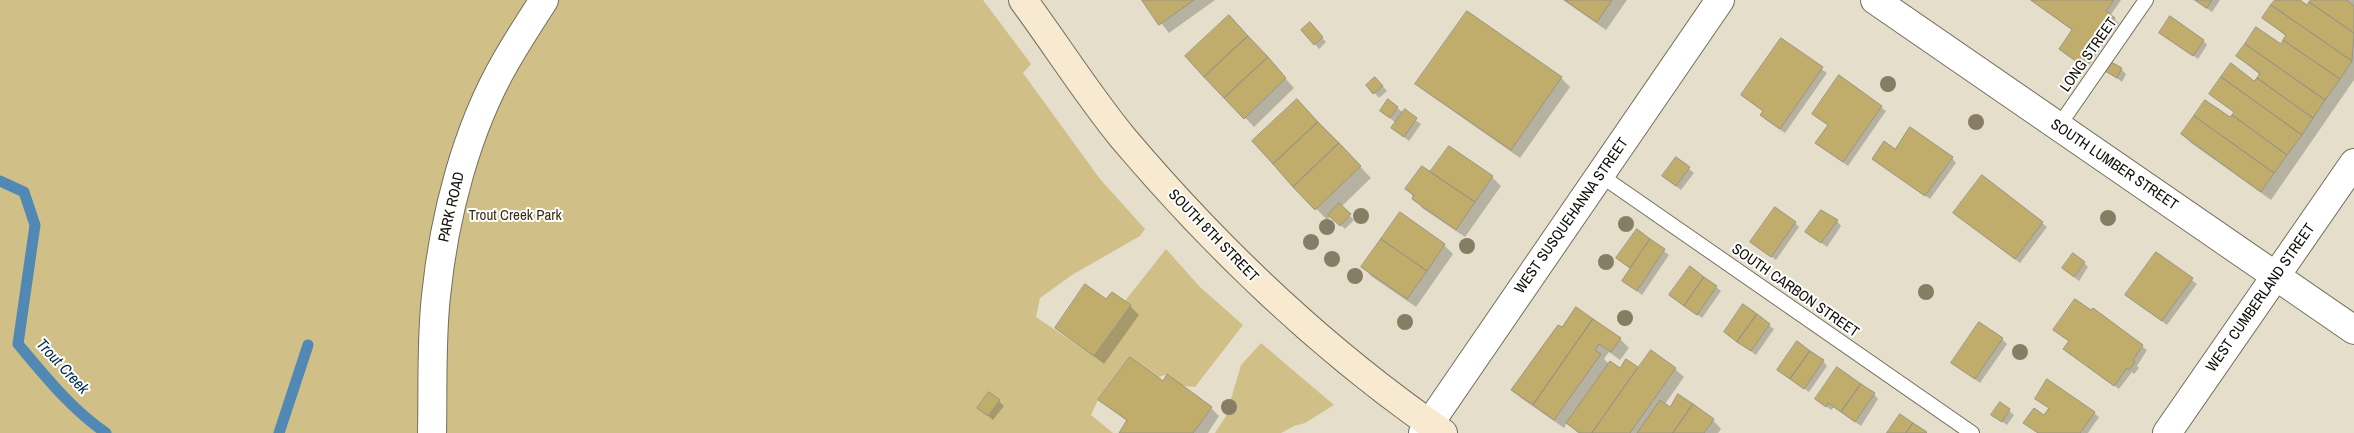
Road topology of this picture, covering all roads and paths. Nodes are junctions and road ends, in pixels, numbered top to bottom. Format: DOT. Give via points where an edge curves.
graph roads {
  1 [pos="544,0"];
  2 [pos="1023,0"];
  3 [pos="1720,0"];
  4 [pos="1875,0"];
  5 [pos="2146,0"];
  6 [pos="2058,127"];
  7 [pos="2354,163"];
  8 [pos="1600,176"];
  9 [pos="2277,275"];
  10 [pos="2354,330"];
  11 [pos="1432,430"];
  12 [pos="432,433"];
  13 [pos="1972,433"];
  14 [pos="2168,433"];
  1 -- 12 [label="street, PARK ROAD" via="505,62 459,174 444,235 436,298"];
  2 -- 11 [label="main road, SOUTH 8TH STREET" via="1122,137 1190,215 1276,299"];
  3 -- 8 [label="street, WEST SUSQUEHANNA STREET"];
  4 -- 6 [label="street, SOUTH LUMBER STREET"];
  5 -- 6 [label="lane, LONG STREET"];
  6 -- 9 [label="street, SOUTH LUMBER STREET"];
  7 -- 9 [label="street, WEST CUMBERLAND STREET"];
  8 -- 11 [label="street, WEST SUSQUEHANNA STREET"];
  8 -- 13 [label="lane, SOUTH CARBON STREET"];
  9 -- 10 [label="street, SOUTH LUMBER STREET"];
  9 -- 14 [label="street, WEST CUMBERLAND STREET"];
}
